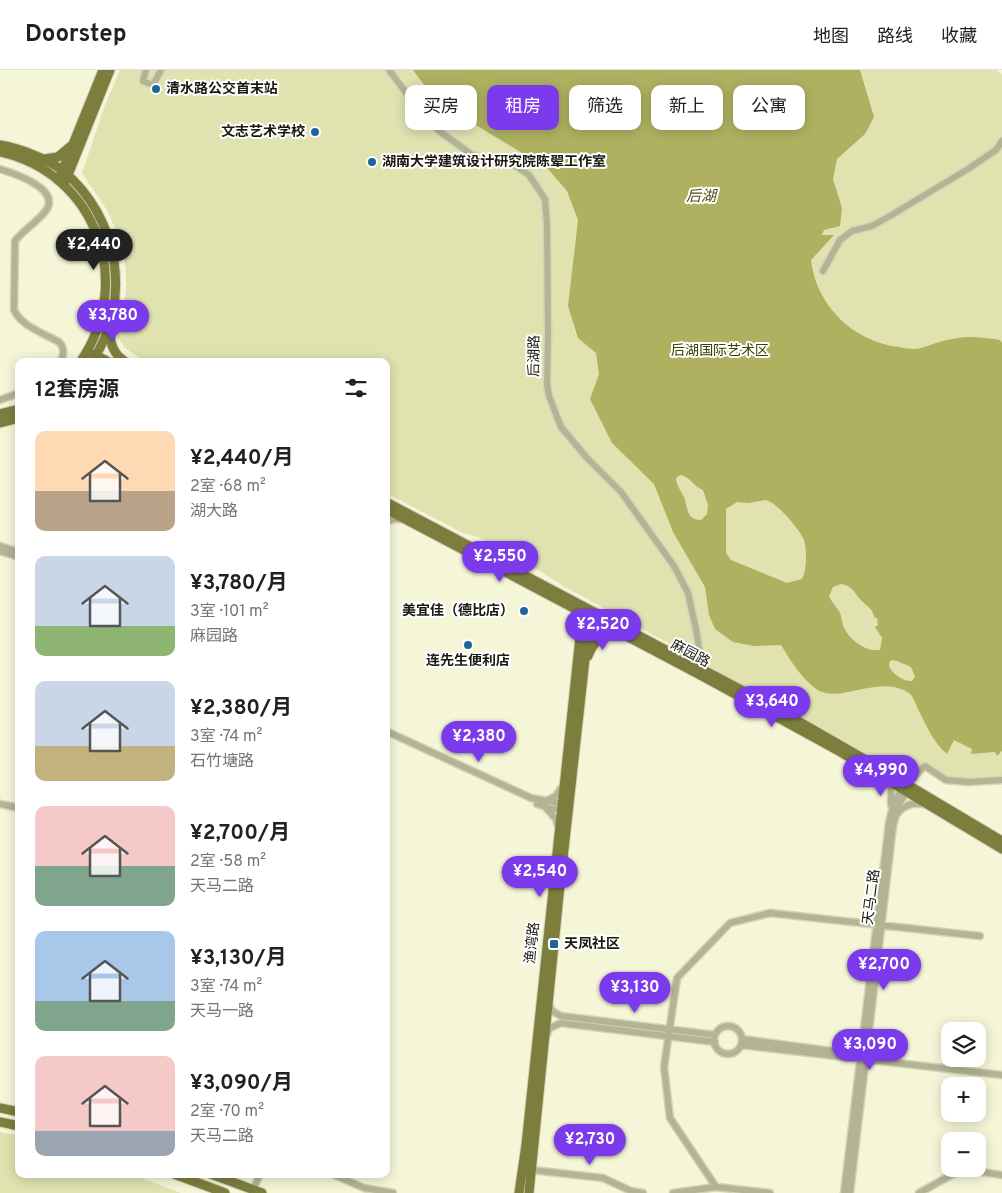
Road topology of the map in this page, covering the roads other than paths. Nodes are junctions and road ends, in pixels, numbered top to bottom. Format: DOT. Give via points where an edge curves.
graph roads {
  1 [pos="103,70"];
  2 [pos="110,70"];
  3 [pos="146,70"];
  4 [pos="161,70"];
  5 [pos="389,70"];
  6 [pos="75,139"];
  7 [pos="1002,141"];
  8 [pos="0,145"];
  9 [pos="0,152"];
  10 [pos="40,159"];
  11 [pos="74,161"];
  12 [pos="0,169"];
  13 [pos="65,173"];
  14 [pos="61,182"];
  15 [pos="76,183"];
  16 [pos="823,271"];
  17 [pos="112,317"];
  18 [pos="93,352"];
  19 [pos="62,358"];
  20 [pos="114,358"];
  21 [pos="121,358"];
  22 [pos="15,394"];
  23 [pos="0,400"];
  24 [pos="15,410"];
  25 [pos="0,414"];
  26 [pos="15,419"];
  27 [pos="0,423"];
  28 [pos="390,509"];
  29 [pos="390,509"];
  30 [pos="407,520"];
  31 [pos="390,521"];
  32 [pos="0,546"];
  33 [pos="0,551"];
  34 [pos="15,551"];
  35 [pos="15,556"];
  36 [pos="562,603"];
  37 [pos="587,612"];
  38 [pos="624,635"];
  39 [pos="578,653"];
  40 [pos="584,666"];
  41 [pos="703,673"];
  42 [pos="390,734"];
  43 [pos="565,778"];
  44 [pos="884,778"];
  45 [pos="1002,780"];
  46 [pos="906,787"];
  47 [pos="0,802"];
  48 [pos="538,802"];
  49 [pos="928,804"];
  50 [pos="15,806"];
  51 [pos="565,807"];
  52 [pos="892,815"];
  53 [pos="558,834"];
  54 [pos="1002,842"];
  55 [pos="1002,849"];
  56 [pos="879,924"];
  57 [pos="980,936"];
  58 [pos="548,999"];
  59 [pos="669,1033"];
  60 [pos="715,1038"];
  61 [pos="544,1039"];
  62 [pos="742,1042"];
  63 [pos="863,1058"];
  64 [pos="1002,1071"];
  65 [pos="1002,1075"];
  66 [pos="0,1108"];
  67 [pos="15,1111"];
  68 [pos="0,1122"];
  69 [pos="15,1125"];
  70 [pos="532,1170"];
  71 [pos="1002,1175"];
  72 [pos="185,1178"];
  73 [pos="222,1178"];
  74 [pos="260,1178"];
  75 [pos="341,1178"];
  76 [pos="716,1187"];
  77 [pos="258,1191"];
  78 [pos="225,1193"];
  79 [pos="393,1193"];
  80 [pos="519,1193"];
  81 [pos="529,1193"];
  82 [pos="643,1193"];
  83 [pos="673,1193"];
  84 [pos="770,1193"];
  85 [pos="844,1193"];
  86 [pos="850,1193"];
  87 [pos="919,1193"];
  1 -- 6 [label="main road"];
  2 -- 11 [label="main road"];
  3 -- 4 [label="street" via="143,81 151,85"];
  5 -- 41 [label="street, 后湖路" via="439,132 471,154 488,161 514,165 529,175 545,199 547,384 550,396 562,427 621,492 674,566 688,593"];
  6 -- 10 [label="main road" via="58,157"];
  6 -- 13 [label="main road"];
  7 -- 16 [label="street" via="996,150 968,170 872,226 852,231 840,240"];
  8 -- 10 [label="main road"];
  9 -- 14 [label="main road" via="43,168"];
  10 -- 13 [label="main road"];
  11 -- 13 [label="main road"];
  11 -- 15 [label="main road" via="72,172"];
  12 -- 19 [label="street" via="38,186 48,199 48,207 15,241 14,310 24,323 59,342"];
  13 -- 14 [label="main road"];
  13 -- 15 [label="main road"];
  14 -- 18 [label="main road" via="88,215 105,260 104,305"];
  15 -- 17 [label="main road" via="99,214 110,240 116,271"];
  17 -- 18 [label="main road"];
  17 -- 21 [label="main road" via="110,341"];
  18 -- 20 [label="main road"];
  22 -- 23 [label="street"];
  24 -- 25 [label="main road"];
  26 -- 27 [label="main road"];
  28 -- 30 [label="main road, 麻园路"];
  29 -- 37 [label="main road, 麻园路"];
  30 -- 31 [label="street"];
  30 -- 36 [label="main road, 麻园路"];
  32 -- 34 [label="street"];
  33 -- 35 [label="street"];
  36 -- 37 [label="main road, 麻园路"];
  36 -- 39 [label="main road" via="576,623"];
  37 -- 38 [label="main road, 麻园路"];
  37 -- 39 [label="main road, 渔湾路"];
  37 -- 40 [label="main road, 渔湾路"];
  37 -- 41 [label="main road, 麻园路"];
  38 -- 40 [label="main road" via="610,634 600,638 591,648"];
  38 -- 41 [label="main road, 麻园路"];
  39 -- 43 [label="main road, 渔湾路"];
  40 -- 51 [label="main road, 渔湾路"];
  41 -- 44 [label="main road, 麻园路"];
  41 -- 46 [label="main road, 麻园路" via="770,705"];
  42 -- 48 [label="street"];
  43 -- 48 [label="street" via="556,796"];
  43 -- 51 [label="main road, 渔湾路"];
  44 -- 46 [label="main road, 麻园路"];
  44 -- 52 [label="street" via="891,789"];
  45 -- 46 [label="street" via="946,780 925,766"];
  46 -- 49 [label="main road, 麻园路"];
  46 -- 52 [label="street" via="894,802"];
  46 -- 54 [label="main road, 麻园路"];
  47 -- 50 [label="street"];
  48 -- 51 [label="street"];
  48 -- 53 [label="street" via="556,819"];
  49 -- 52 [label="street" via="910,804"];
  49 -- 55 [label="main road, 麻园路"];
  51 -- 53 [label="main road, 渔湾路"];
  51 -- 58 [label="main road, 渔湾路"];
  52 -- 56 [label="street, 天马二路"];
  53 -- 80 [label="main road, 渔湾路"];
  56 -- 57 [label="street"];
  56 -- 59 [label="street" via="770,912 730,922 677,978"];
  56 -- 63 [label="street, 天马二路"];
  58 -- 59 [label="street" via="552,1011 561,1016"];
  58 -- 61 [label="main road, 渔湾路"];
  59 -- 60 [label="street"];
  59 -- 61 [label="street" via="561,1023 550,1028"];
  59 -- 76 [label="street" via="664,1067 670,1118"];
  60 -- 62 [label="street" via="722,1028 730,1027 738,1031"];
  60 -- 62 [label="street" via="720,1052 728,1054 737,1051"];
  61 -- 70 [label="main road, 渔湾路"];
  62 -- 63 [label="street"];
  63 -- 64 [label="street"];
  63 -- 65 [label="street"];
  63 -- 85 [label="street"];
  63 -- 86 [label="street, 天马二路"];
  66 -- 67 [label="main road"];
  68 -- 69 [label="main road"];
  70 -- 81 [label="main road, 渔湾路"];
  70 -- 82 [label="street" via="602,1178 630,1191"];
  71 -- 87 [label="street" via="969,1170 953,1174"];
  72 -- 78 [label="main road"];
  73 -- 77 [label="main road"];
  74 -- 77 [label="street"];
  75 -- 79 [label="street" via="364,1188"];
  76 -- 83 [label="street"];
  76 -- 84 [label="street"];
}
